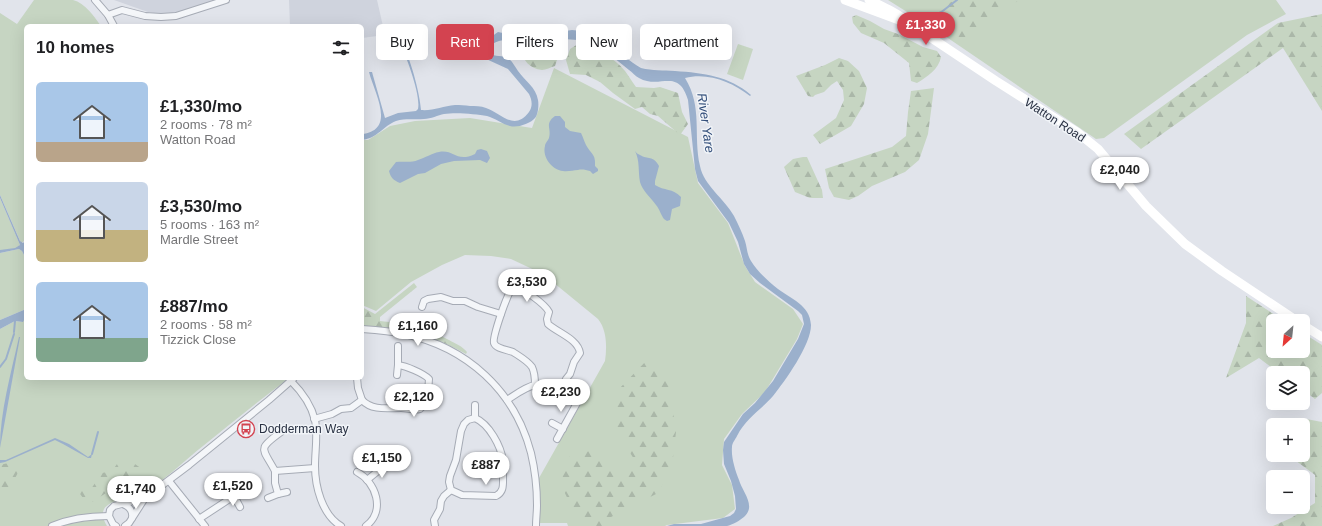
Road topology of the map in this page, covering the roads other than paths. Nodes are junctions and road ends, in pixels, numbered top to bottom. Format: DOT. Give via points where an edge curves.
graph roads {
  1 [pos="95,0"];
  2 [pos="226,0"];
  3 [pos="845,0"];
  4 [pos="869,0"];
  5 [pos="108,15"];
  6 [pos="113,24"];
  7 [pos="912,25"];
  8 [pos="422,307"];
  9 [pos="501,314"];
  10 [pos="1286,314"];
  11 [pos="364,329"];
  12 [pos="1310,329"];
  13 [pos="1322,337"];
  14 [pos="398,346"];
  15 [pos="398,365"];
  16 [pos="397,375"];
  17 [pos="291,380"];
  18 [pos="293,380"];
  19 [pos="357,380"];
  20 [pos="535,385"];
  21 [pos="560,388"];
  22 [pos="362,400"];
  23 [pos="507,400"];
  24 [pos="475,405"];
  25 [pos="475,418"];
  26 [pos="314,419"];
  27 [pos="552,423"];
  28 [pos="563,429"];
  29 [pos="281,432"];
  30 [pos="557,439"];
  31 [pos="389,466"];
  32 [pos="315,468"];
  33 [pos="275,471"];
  34 [pos="357,472"];
  35 [pos="367,480"];
  36 [pos="168,481"];
  37 [pos="227,482"];
  38 [pos="451,490"];
  39 [pos="287,492"];
  40 [pos="278,494"];
  41 [pos="234,496"];
  42 [pos="145,498"];
  43 [pos="268,498"];
  44 [pos="123,504"];
  45 [pos="240,506"];
  46 [pos="109,516"];
  47 [pos="536,518"];
  48 [pos="199,520"];
  49 [pos="129,524"];
  50 [pos="52,526"];
  51 [pos="116,526"];
  52 [pos="205,526"];
  53 [pos="341,526"];
  54 [pos="366,526"];
  55 [pos="434,526"];
  56 [pos="533,526"];
  57 [pos="536,526"];
  1 -- 5 [label="street"];
  2 -- 5 [label="street" via="176,16 145,16 122,10"];
  3 -- 7 [label="main road, Watton Road"];
  4 -- 7 [label="main road, Watton Road" via="890,9"];
  5 -- 6 [label="street"];
  7 -- 10 [label="main road, Watton Road" via="1077,132 1098,149 1146,206 1185,244"];
  8 -- 9 [label="street" via="428,298 441,297 465,301"];
  9 -- 20 [label="street" via="494,343 512,351 529,364"];
  9 -- 21 [label="street" via="509,292 517,288 547,308 548,324 577,346 580,353"];
  11 -- 23 [label="street" via="405,334 450,350 484,373"];
  12 -- 13 [label="main road"];
  14 -- 15 [label="street"];
  15 -- 16 [label="street"];
  15 -- 22 [label="street" via="429,379 424,405 421,408 381,409 365,404"];
  17 -- 36 [label="street"];
  18 -- 26 [label="street"];
  19 -- 22 [label="street"];
  20 -- 21 [label="street"];
  20 -- 23 [label="street"];
  21 -- 28 [label="street" via="574,394 577,399 577,404"];
  22 -- 26 [label="street" via="351,408"];
  23 -- 47 [label="street" via="531,453 536,490"];
  24 -- 25 [label="street"];
  25 -- 38 [label="street" via="468,420 461,431 456,460 450,476"];
  25 -- 38 [label="street" via="487,426 502,455 502,490 496,496 462,495"];
  26 -- 32 [label="street" via="317,432"];
  27 -- 28 [label="street"];
  28 -- 30 [label="street"];
  29 -- 33 [label="street" via="265,444 264,450"];
  31 -- 35 [label="street"];
  32 -- 33 [label="street"];
  32 -- 53 [label="street" via="325,507"];
  33 -- 40 [label="street"];
  34 -- 35 [label="street"];
  35 -- 54 [label="street" via="378,504 375,515"];
  36 -- 42 [label="street"];
  36 -- 48 [label="street"];
  37 -- 41 [label="street"];
  38 -- 55 [label="street" via="441,501"];
  39 -- 40 [label="street"];
  40 -- 43 [label="street"];
  41 -- 45 [label="street"];
  41 -- 48 [label="street"];
  42 -- 44 [label="street"];
  42 -- 49 [label="street"];
  44 -- 46 [label="street" via="114,506"];
  44 -- 49 [label="street" via="132,514"];
  46 -- 50 [label="street" via="90,516"];
  46 -- 51 [label="street"];
  47 -- 56 [label="street"];
  47 -- 57 [label="street"];
  48 -- 52 [label="street"];
}
